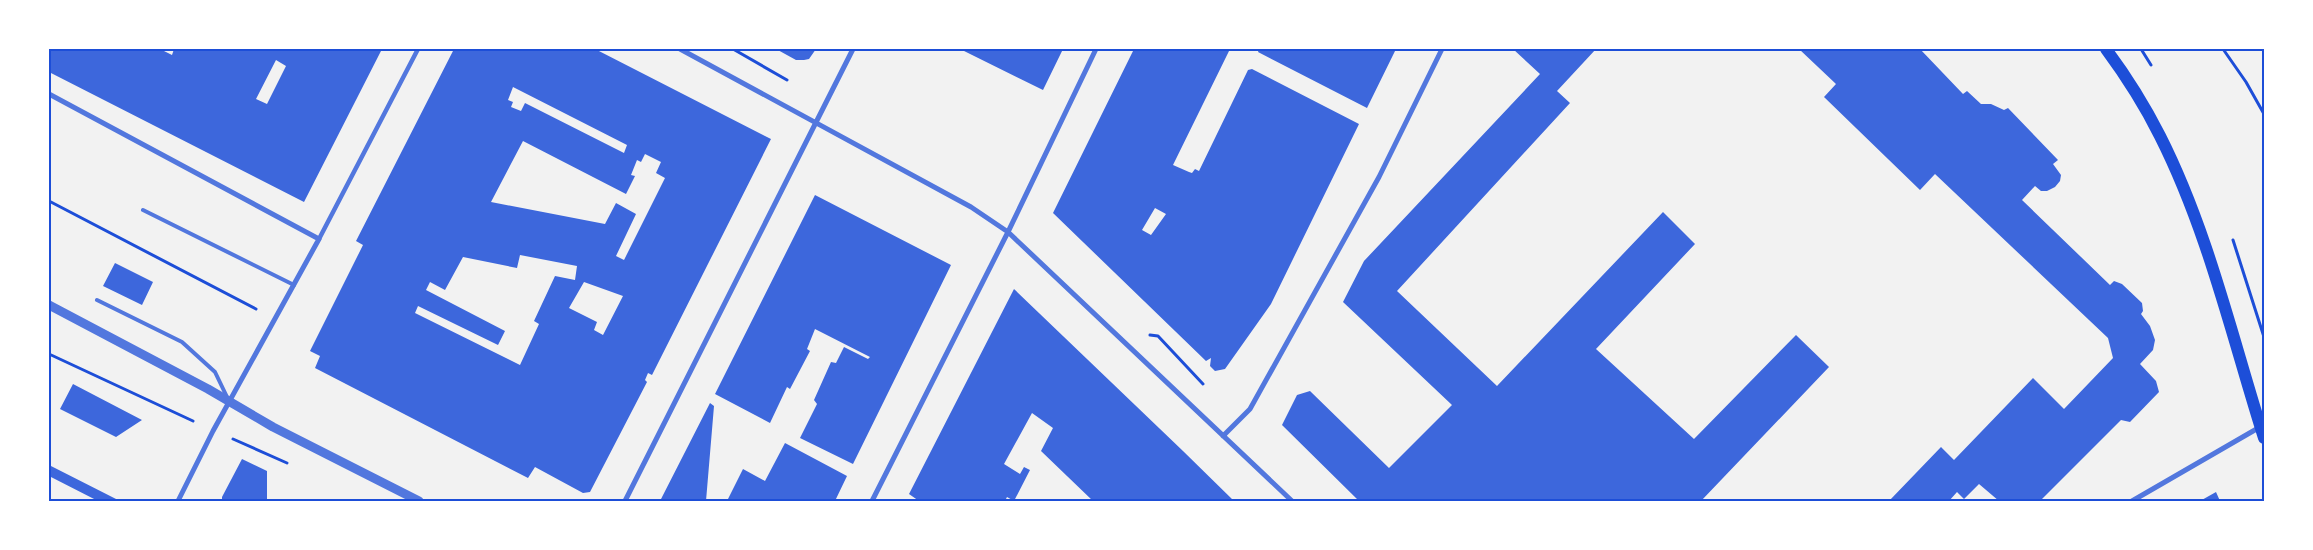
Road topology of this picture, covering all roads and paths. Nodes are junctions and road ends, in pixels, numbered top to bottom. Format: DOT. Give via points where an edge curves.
graph roads {
  1 [pos="418,49"];
  2 [pos="680,49"];
  3 [pos="853,49"];
  4 [pos="1096,49"];
  5 [pos="1442,49"];
  6 [pos="2106,49"];
  7 [pos="2223,49"];
  8 [pos="49,94"];
  9 [pos="2264,114"];
  10 [pos="817,123"];
  11 [pos="49,201"];
  12 [pos="143,210"];
  13 [pos="1008,232"];
  14 [pos="319,239"];
  15 [pos="294,285"];
  16 [pos="97,300"];
  17 [pos="49,305"];
  18 [pos="272,324"];
  19 [pos="49,354"];
  20 [pos="230,402"];
  21 [pos="213,431"];
  22 [pos="2263,432"];
  23 [pos="1223,436"];
  24 [pos="178,501"];
  25 [pos="419,501"];
  26 [pos="625,501"];
  27 [pos="872,501"];
  28 [pos="1292,501"];
  29 [pos="2132,501"];
  1 -- 14 [label="street"];
  2 -- 10 [label="street"];
  3 -- 10 [label="street"];
  4 -- 13 [label="street"];
  5 -- 23 [label="street" via="1379,176 1250,409"];
  6 -- 22 [label="main road" via="2126,76 2160,136 2195,217"];
  7 -- 9 [label="path"];
  8 -- 14 [label="street"];
  10 -- 13 [label="street" via="971,207"];
  10 -- 26 [label="street"];
  11 -- 18 [label="path" via="256,309 253,313"];
  12 -- 15 [label="lane"];
  13 -- 23 [label="street"];
  13 -- 27 [label="street"];
  14 -- 15 [label="street"];
  15 -- 18 [label="street"];
  16 -- 20 [label="lane" via="182,342 215,372"];
  17 -- 20 [label="street"];
  18 -- 20 [label="street"];
  19 -- 21 [label="path"];
  20 -- 21 [label="street"];
  20 -- 25 [label="street"];
  21 -- 24 [label="street"];
  22 -- 29 [label="street"];
  23 -- 28 [label="street"];
}
